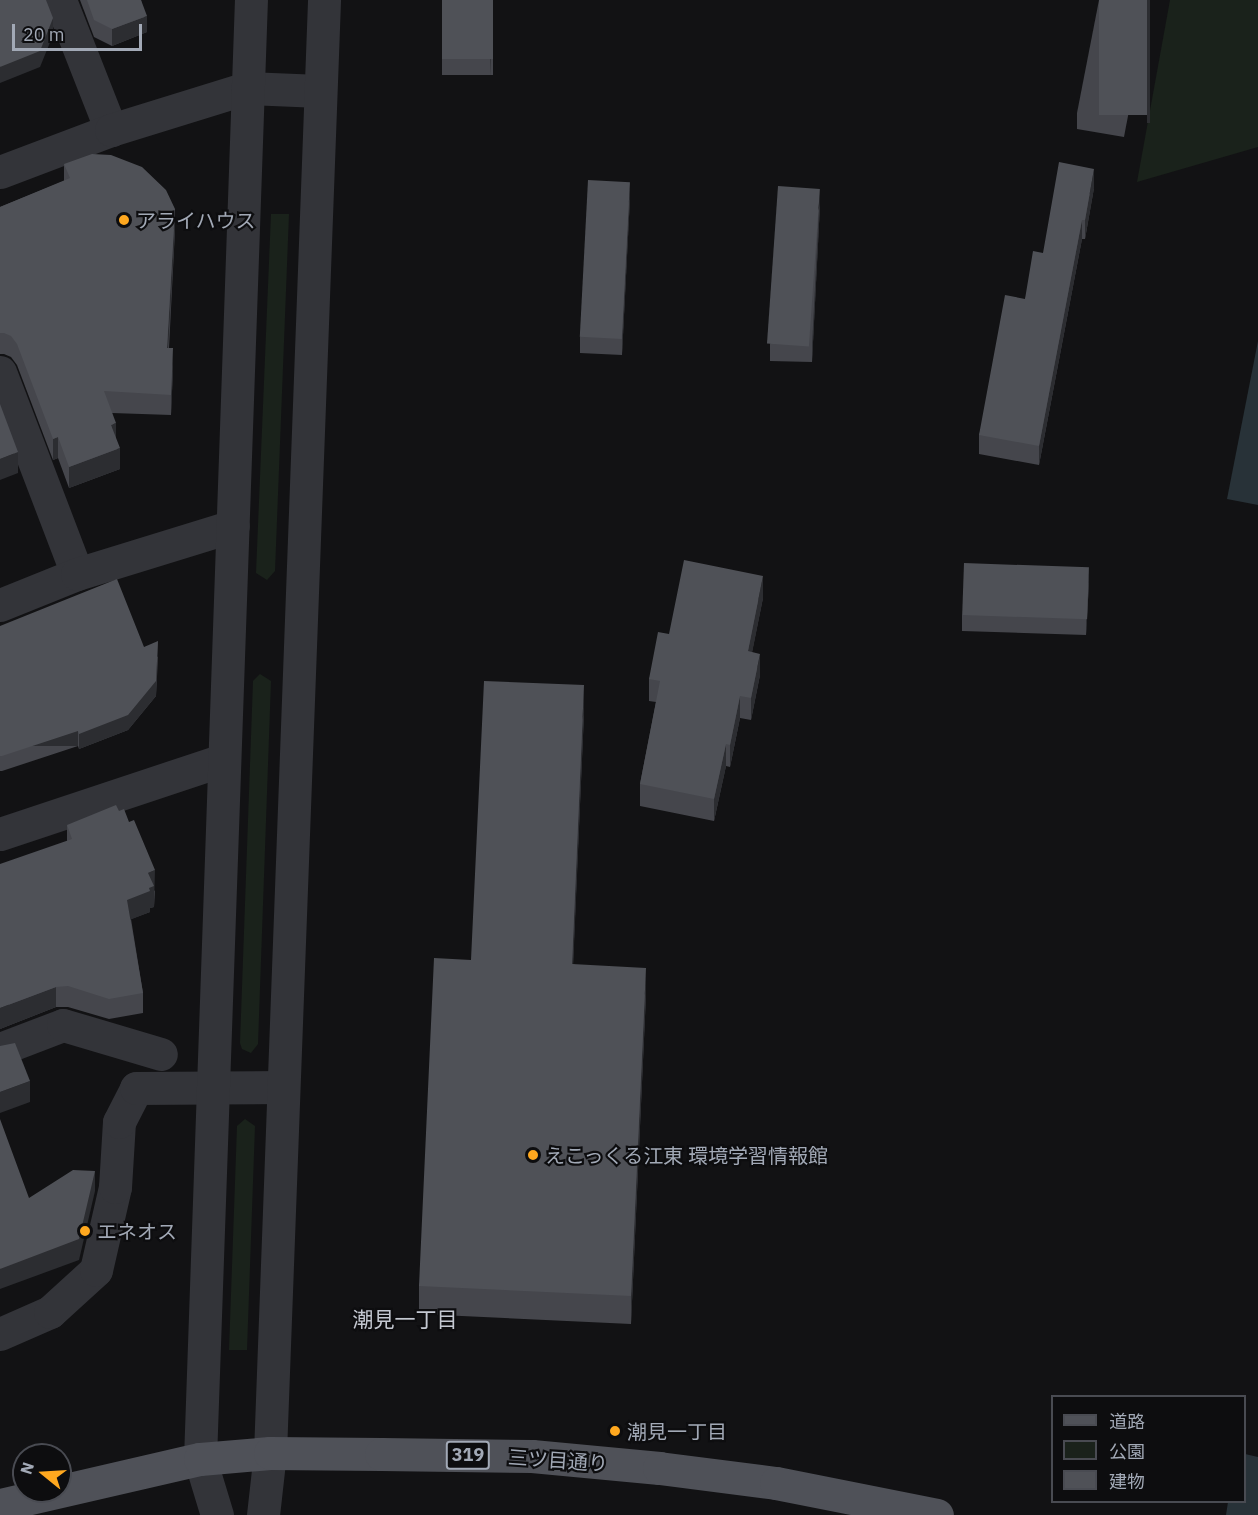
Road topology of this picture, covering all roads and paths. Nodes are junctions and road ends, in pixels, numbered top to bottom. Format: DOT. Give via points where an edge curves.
graph roads {
  1 [pos="60,0"];
  2 [pos="251,0"];
  3 [pos="324,0"];
  4 [pos="247,88"];
  5 [pos="320,91"];
  6 [pos="111,130"];
  7 [pos="0,172"];
  8 [pos="0,372"];
  9 [pos="233,526"];
  10 [pos="76,574"];
  11 [pos="0,605"];
  12 [pos="223,760"];
  13 [pos="0,834"];
  14 [pos="0,1049"];
  15 [pos="161,1054"];
  16 [pos="212,1087"];
  17 [pos="283,1087"];
  18 [pos="0,1334"];
  19 [pos="270,1453"];
  20 [pos="200,1459"];
  21 [pos="0,1505"];
  22 [pos="217,1515"];
  23 [pos="263,1515"];
  24 [pos="937,1515"];
  1 -- 6 [label="street"];
  2 -- 4 [label="street"];
  3 -- 5 [label="street"];
  4 -- 5 [label="street"];
  4 -- 6 [label="street"];
  4 -- 9 [label="street"];
  5 -- 17 [label="street"];
  6 -- 7 [label="street"];
  8 -- 10 [label="street"];
  9 -- 10 [label="street"];
  9 -- 12 [label="street"];
  10 -- 11 [label="street"];
  12 -- 13 [label="street"];
  12 -- 16 [label="street"];
  14 -- 15 [label="street" via="63,1025"];
  16 -- 17 [label="street"];
  16 -- 18 [label="street" via="136,1088 119,1122 115,1187 96,1270 50,1312"];
  16 -- 20 [label="street"];
  17 -- 19 [label="street"];
  19 -- 20 [label="main road, 三ツ目通り / 319"];
  19 -- 23 [label="street"];
  19 -- 24 [label="main road, 三ツ目通り / 319" via="532,1456 776,1484"];
  20 -- 21 [label="main road, 三ツ目通り / 319"];
  20 -- 22 [label="street"];
}
